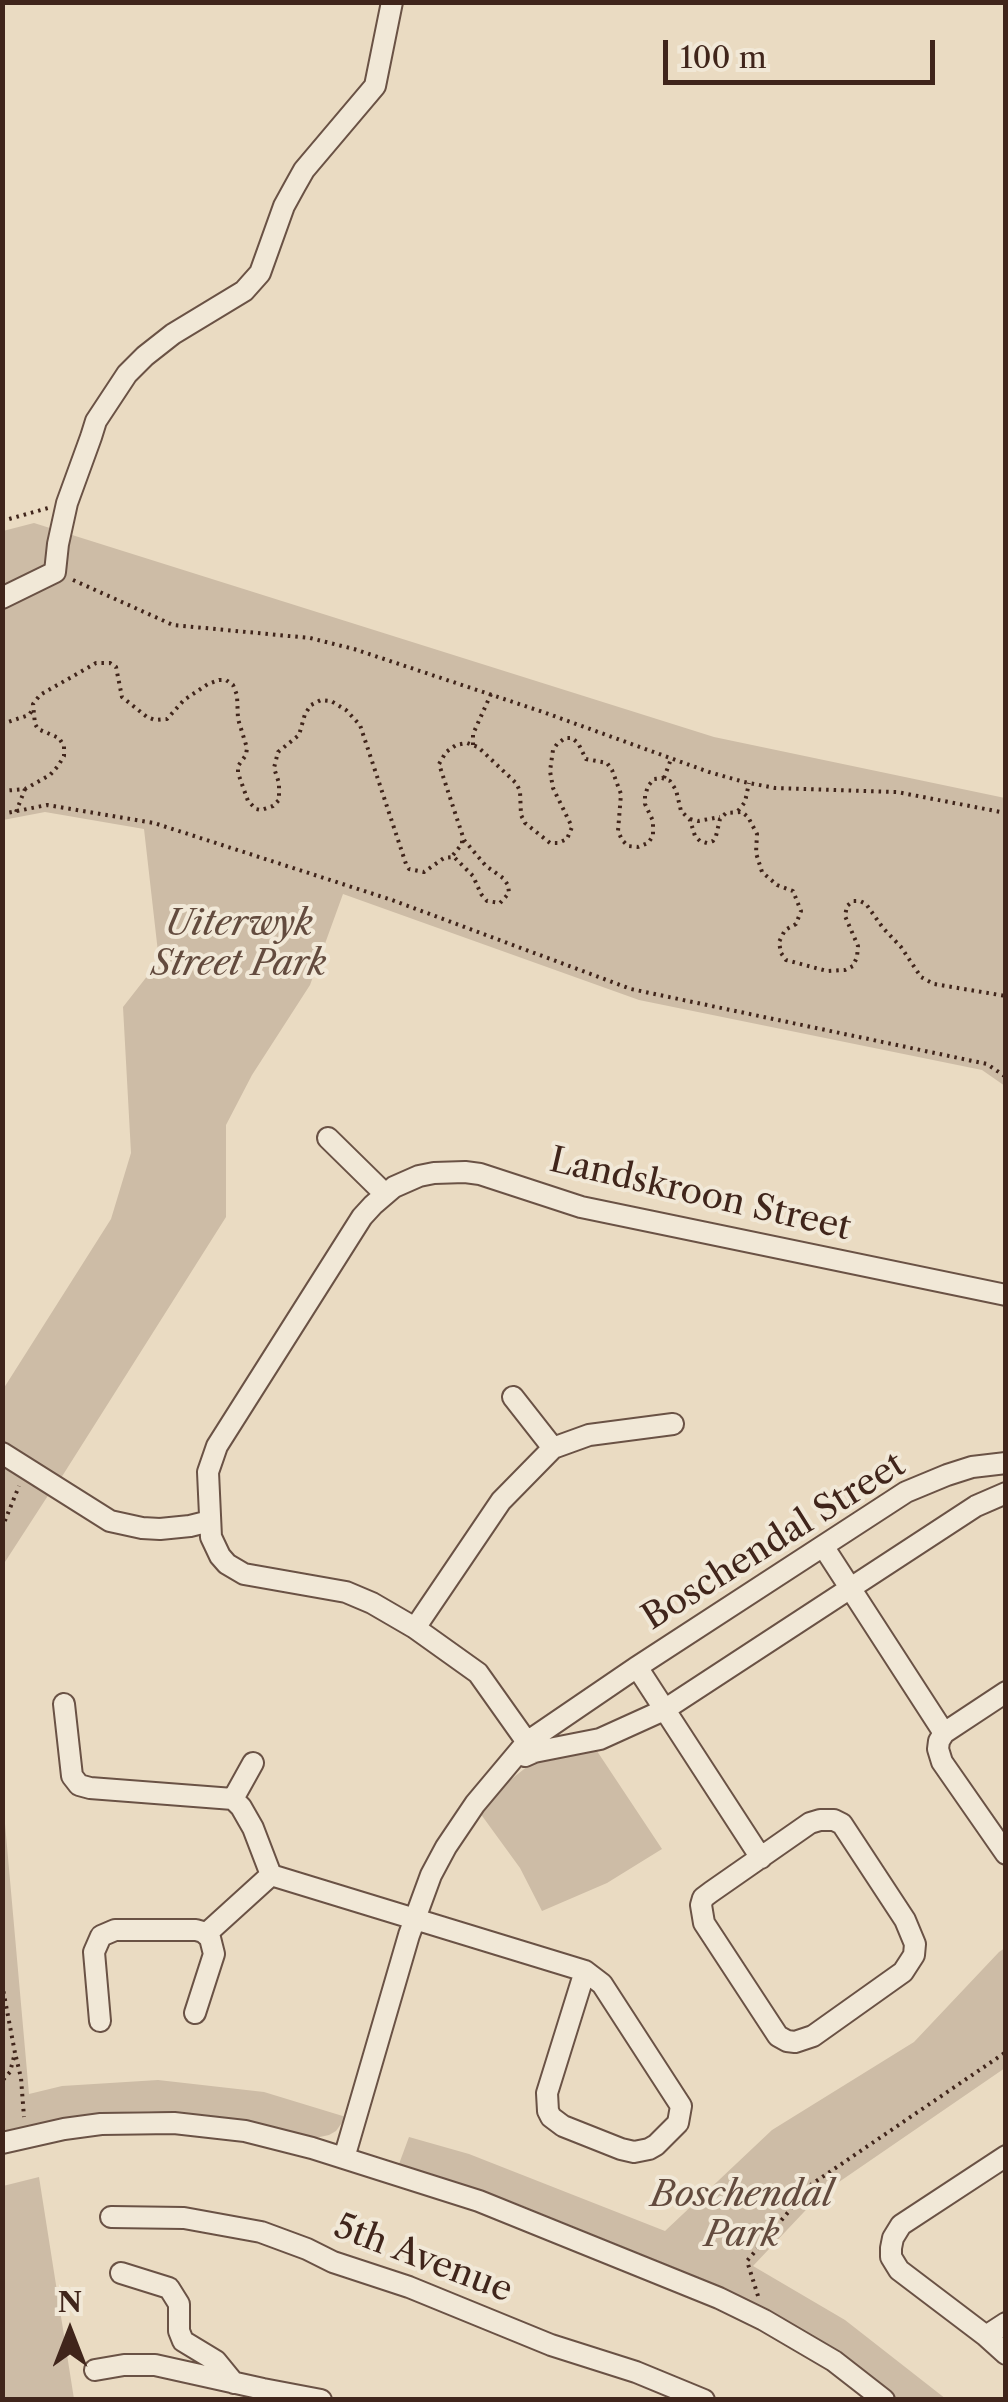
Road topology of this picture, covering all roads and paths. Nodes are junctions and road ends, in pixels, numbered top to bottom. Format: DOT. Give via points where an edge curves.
graph roads {
  1 [pos="392,2"];
  2 [pos="67,504"];
  3 [pos="2,520"];
  4 [pos="55,572"];
  5 [pos="2,598"];
  6 [pos="491,694"];
  7 [pos="33,708"];
  8 [pos="2,724"];
  9 [pos="473,745"];
  10 [pos="671,759"];
  11 [pos="664,779"];
  12 [pos="749,783"];
  13 [pos="25,789"];
  14 [pos="2,791"];
  15 [pos="16,812"];
  16 [pos="738,812"];
  17 [pos="1006,813"];
  18 [pos="2,814"];
  19 [pos="724,815"];
  20 [pos="686,817"];
  21 [pos="462,835"];
  22 [pos="448,858"];
  23 [pos="1006,996"];
  24 [pos="1006,1078"];
  25 [pos="328,1138"];
  26 [pos="385,1194"];
  27 [pos="1006,1294"];
  28 [pos="513,1397"];
  29 [pos="673,1424"];
  30 [pos="553,1448"];
  31 [pos="2,1453"];
  32 [pos="1006,1463"];
  33 [pos="26,1468"];
  34 [pos="1006,1492"];
  35 [pos="210,1521"];
  36 [pos="2,1528"];
  37 [pos="824,1546"];
  38 [pos="852,1588"];
  39 [pos="416,1628"];
  40 [pos="637,1668"];
  41 [pos="1006,1692"];
  42 [pos="64,1704"];
  43 [pos="664,1710"];
  44 [pos="944,1733"];
  45 [pos="531,1747"];
  46 [pos="253,1763"];
  47 [pos="233,1799"];
  48 [pos="1006,1854"];
  49 [pos="761,1858"];
  50 [pos="271,1875"];
  51 [pos="414,1919"];
  52 [pos="206,1934"];
  53 [pos="585,1970"];
  54 [pos="2,1984"];
  55 [pos="195,2013"];
  56 [pos="100,2021"];
  57 [pos="14,2052"];
  58 [pos="1006,2052"];
  59 [pos="2,2081"];
  60 [pos="26,2136"];
  61 [pos="2,2143"];
  62 [pos="1006,2156"];
  63 [pos="344,2158"];
  64 [pos="110,2217"];
  65 [pos="121,2273"];
  66 [pos="764,2320"];
  67 [pos="1006,2323"];
  68 [pos="986,2336"];
  69 [pos="1006,2354"];
  70 [pos="95,2370"];
  71 [pos="234,2383"];
  72 [pos="322,2400"];
  73 [pos="704,2400"];
  74 [pos="884,2400"];
  1 -- 2 [label="street" via="375,86 304,170 260,273 127,374 96,421"];
  2 -- 3 [label="path"];
  2 -- 4 [label="street"];
  4 -- 5 [label="street"];
  4 -- 6 [label="path" via="173,625 310,638"];
  6 -- 9 [label="path"];
  6 -- 10 [label="path"];
  7 -- 8 [label="path"];
  7 -- 13 [label="path" via="34,724 59,738 64,756 50,775"];
  7 -- 22 [label="path" via="40,695 102,662 118,672 122,697 155,720 163,721 208,684 226,680 236,690 247,748 238,773 248,801 261,810 278,800 278,752 299,734 311,705 331,701 360,725 409,869 424,872"];
  9 -- 11 [label="path" via="516,783 525,823 550,843 571,832 550,770 564,738 578,743 586,759 612,770 620,794 618,831 628,846 648,844 653,836 644,796 654,779"];
  9 -- 21 [label="path" via="456,746 439,764"];
  10 -- 11 [label="path"];
  10 -- 12 [label="path"];
  11 -- 20 [label="path"];
  12 -- 16 [label="path"];
  12 -- 17 [label="path" via="897,792"];
  13 -- 14 [label="path"];
  13 -- 15 [label="path"];
  15 -- 18 [label="path"];
  15 -- 24 [label="path" via="48,805 154,823 392,900 631,989 987,1064"];
  16 -- 19 [label="path"];
  16 -- 23 [label="path" via="757,834 762,872 793,891 801,911 779,942 786,960 826,972 852,966 858,946 845,916 860,901 921,977"];
  19 -- 20 [label="path"];
  19 -- 20 [label="path" via="707,843"];
  21 -- 22 [label="path"];
  21 -- 22 [label="path" via="504,878 506,899 487,901 473,876"];
  25 -- 26 [label="street"];
  26 -- 27 [label="street, Landskroon Street" via="434,1172 480,1174 582,1207"];
  26 -- 35 [label="street, Landskroon Street" via="362,1217 217,1446 208,1472"];
  28 -- 30 [label="street"];
  29 -- 30 [label="street" via="589,1435"];
  30 -- 39 [label="street" via="501,1502"];
  31 -- 33 [label="street"];
  32 -- 37 [label="street, Boschendal Street" via="926,1482"];
  33 -- 35 [label="street" via="110,1521 160,1529"];
  33 -- 36 [label="path"];
  34 -- 38 [label="street"];
  35 -- 39 [label="street, Landskroon Street" via="214,1547 235,1570 346,1592"];
  37 -- 38 [label="street"];
  37 -- 40 [label="street, Boschendal Street"];
  38 -- 43 [label="street"];
  38 -- 44 [label="street"];
  39 -- 45 [label="street, Landskroon Street" via="478,1674"];
  40 -- 43 [label="street, Boschendal Street"];
  40 -- 45 [label="street, Boschendal Street"];
  41 -- 44 [label="street"];
  42 -- 47 [label="street" via="72,1776 79,1786"];
  43 -- 45 [label="street" via="600,1738"];
  43 -- 49 [label="street, Boschendal Street"];
  44 -- 48 [label="street" via="942,1762"];
  45 -- 51 [label="street, Boschendal Street" via="487,1789 446,1847"];
  46 -- 47 [label="street"];
  47 -- 50 [label="street"];
  49 -- 49 [label="street" via="810,1823 842,1824 915,1944 903,1972 796,2042 778,2036 701,1914 703,1898"];
  50 -- 51 [label="street"];
  50 -- 52 [label="street"];
  51 -- 53 [label="street"];
  51 -- 63 [label="street, Boschendal Street"];
  52 -- 55 [label="street" via="214,1954"];
  52 -- 56 [label="street" via="115,1930 102,1936 94,1952"];
  53 -- 53 [label="street" via="548,2110 562,2126 620,2149 649,2149 678,2123 681,2106 602,1984"];
  54 -- 57 [label="path"];
  57 -- 59 [label="path"];
  57 -- 60 [label="path"];
  58 -- 66 [label="path" via="812,2184 747,2261"];
  60 -- 61 [label="street"];
  60 -- 63 [label="street" via="101,2124 174,2123 245,2132"];
  62 -- 68 [label="street" via="901,2225 891,2248 900,2270"];
  63 -- 66 [label="street" via="479,2201"];
  64 -- 73 [label="street, 5th Avenue" via="184,2218 261,2232"];
  65 -- 71 [label="street" via="169,2288 179,2304 183,2341 216,2361"];
  66 -- 74 [label="street"];
  67 -- 68 [label="street"];
  68 -- 69 [label="street"];
  70 -- 71 [label="street" via="155,2365"];
  71 -- 72 [label="street"];
}
